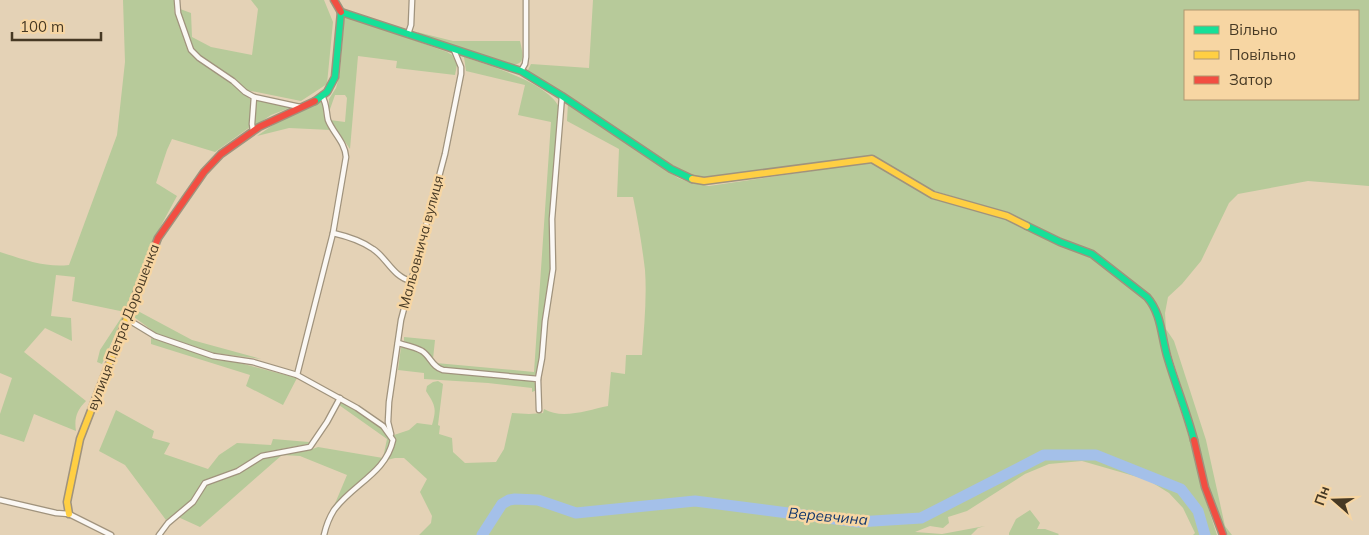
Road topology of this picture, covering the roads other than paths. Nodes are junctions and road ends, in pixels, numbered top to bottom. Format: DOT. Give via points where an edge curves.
graph roads {
  1 [pos="177,0"];
  2 [pos="334,0"];
  3 [pos="412,0"];
  4 [pos="526,0"];
  5 [pos="341,12"];
  6 [pos="408,34"];
  7 [pos="454,50"];
  8 [pos="521,71"];
  9 [pos="254,96"];
  10 [pos="322,96"];
  11 [pos="562,96"];
  12 [pos="302,108"];
  13 [pos="253,131"];
  14 [pos="333,233"];
  15 [pos="411,281"];
  16 [pos="127,319"];
  17 [pos="398,342"];
  18 [pos="297,375"];
  19 [pos="538,379"];
  20 [pos="340,398"];
  21 [pos="539,410"];
  22 [pos="392,438"];
  23 [pos="0,500"];
  24 [pos="69,514"];
  25 [pos="111,535"];
  26 [pos="159,535"];
  27 [pos="324,535"];
  28 [pos="1223,535"];
  1 -- 9 [label="street" via="178,13 191,50"];
  2 -- 5 [label="street"];
  3 -- 6 [label="street"];
  4 -- 8 [label="street" via="526,57"];
  5 -- 6 [label="street"];
  5 -- 10 [label="street, вулиця Петра Дорошенка" via="335,77 331,88"];
  6 -- 7 [label="street"];
  7 -- 8 [label="street"];
  7 -- 15 [label="street, Мальовнича вулиця" via="461,74 445,154"];
  8 -- 11 [label="street"];
  9 -- 12 [label="street"];
  9 -- 13 [label="street"];
  10 -- 12 [label="street, вулиця Петра Дорошенка"];
  10 -- 14 [label="street" via="329,122 346,151"];
  11 -- 19 [label="street" via="552,219 554,269"];
  11 -- 28 [label="street" via="690,179 704,181 872,160 933,195 1007,216 1092,254 1154,305 1205,487"];
  12 -- 13 [label="street, вулиця Петра Дорошенка"];
  13 -- 16 [label="street, вулиця Петра Дорошенка" via="212,162 165,227 153,248"];
  14 -- 15 [label="street" via="372,248 390,268"];
  14 -- 18 [label="street"];
  15 -- 17 [label="street, Мальовнича вулиця"];
  16 -- 18 [label="street" via="155,336 213,356 253,362"];
  16 -- 24 [label="street, вулиця Петра Дорошенка" via="80,439 67,502"];
  17 -- 19 [label="street" via="420,350 433,365 443,370"];
  17 -- 22 [label="street, Мальовнича вулиця" via="388,409"];
  18 -- 20 [label="street"];
  19 -- 21 [label="street"];
  20 -- 22 [label="street" via="383,426"];
  20 -- 26 [label="street" via="310,447 262,456 238,471 205,483 193,502"];
  22 -- 27 [label="street" via="391,449 379,469 334,510"];
  23 -- 24 [label="street" via="56,514"];
  24 -- 25 [label="street"];
}
